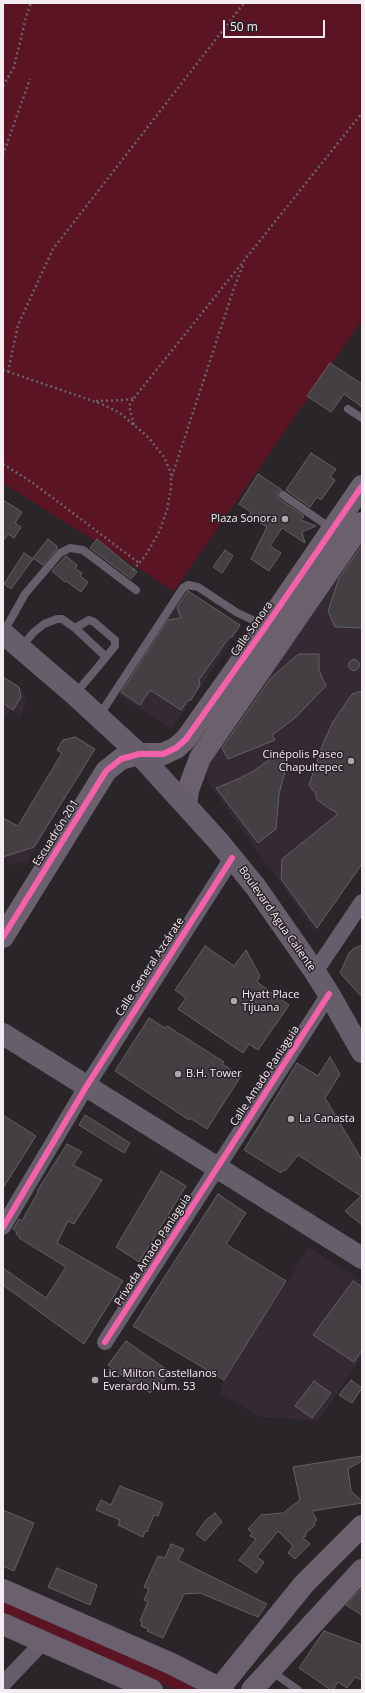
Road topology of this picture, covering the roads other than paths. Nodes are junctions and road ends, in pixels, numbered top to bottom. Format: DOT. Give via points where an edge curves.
graph roads {
  1 [pos="348,409"];
  2 [pos="362,418"];
  3 [pos="362,486"];
  4 [pos="283,496"];
  5 [pos="362,523"];
  6 [pos="332,529"];
  7 [pos="136,590"];
  8 [pos="75,628"];
  9 [pos="3,633"];
  10 [pos="274,633"];
  11 [pos="21,647"];
  12 [pos="106,657"];
  13 [pos="75,695"];
  14 [pos="98,717"];
  15 [pos="139,754"];
  16 [pos="186,804"];
  17 [pos="232,858"];
  18 [pos="362,902"];
  19 [pos="3,937"];
  20 [pos="315,972"];
  21 [pos="329,994"];
  22 [pos="3,1034"];
  23 [pos="362,1052"];
  24 [pos="86,1087"];
  25 [pos="217,1168"];
  26 [pos="3,1226"];
  27 [pos="362,1258"];
  28 [pos="105,1342"];
  29 [pos="362,1526"];
  30 [pos="362,1570"];
  31 [pos="3,1590"];
  32 [pos="3,1624"];
  33 [pos="43,1642"];
  34 [pos="270,1670"];
  35 [pos="3,1684"];
  36 [pos="220,1689"];
  37 [pos="152,1690"];
  38 [pos="252,1690"];
  39 [pos="298,1690"];
  1 -- 2 [label="lane"];
  3 -- 6 [label="street, Calle Sonora"];
  4 -- 6 [label="lane"];
  5 -- 10 [label="street, Calle Sonora"];
  6 -- 10 [label="street, Calle Sonora"];
  7 -- 9 [label="lane" via="83,550 70,548 60,552 25,594"];
  8 -- 11 [label="lane" via="62,619 57,619 44,624"];
  8 -- 12 [label="lane"];
  8 -- 12 [label="lane" via="89,620 115,640 115,646"];
  9 -- 11 [label="main road, Boulevard Agua Caliente"];
  10 -- 14 [label="lane" via="198,587 188,585 183,588"];
  10 -- 15 [label="street, Calle Sonora" via="176,748 163,754"];
  10 -- 16 [label="street, Calle Sonora" via="200,758 188,790"];
  11 -- 13 [label="main road, Boulevard Agua Caliente"];
  12 -- 13 [label="lane"];
  13 -- 14 [label="main road, Boulevard Agua Caliente"];
  14 -- 15 [label="main road, Boulevard Agua Caliente"];
  15 -- 16 [label="main road, Boulevard Agua Caliente"];
  15 -- 19 [label="street, Escuadrón 201" via="121,759 106,771"];
  16 -- 17 [label="main road, Boulevard Agua Caliente"];
  17 -- 20 [label="main road, Boulevard Agua Caliente" via="255,886"];
  17 -- 24 [label="street, Calle General Azcárate"];
  18 -- 20 [label="street"];
  20 -- 21 [label="main road, Boulevard Agua Caliente"];
  21 -- 23 [label="main road, Boulevard Agua Caliente"];
  21 -- 25 [label="street, Calle Amado Paniaguia"];
  22 -- 24 [label="main road"];
  24 -- 25 [label="main road"];
  24 -- 26 [label="street, Calle General Azcárate"];
  25 -- 27 [label="main road"];
  25 -- 28 [label="street, Privada Amado Paniaguia"];
  29 -- 36 [label="street" via="304,1584"];
  30 -- 34 [label="street"];
  31 -- 36 [label="street" via="172,1664"];
  32 -- 33 [label="street"];
  33 -- 35 [label="street"];
  33 -- 37 [label="street"];
  34 -- 38 [label="street"];
  34 -- 39 [label="lane"];
}
